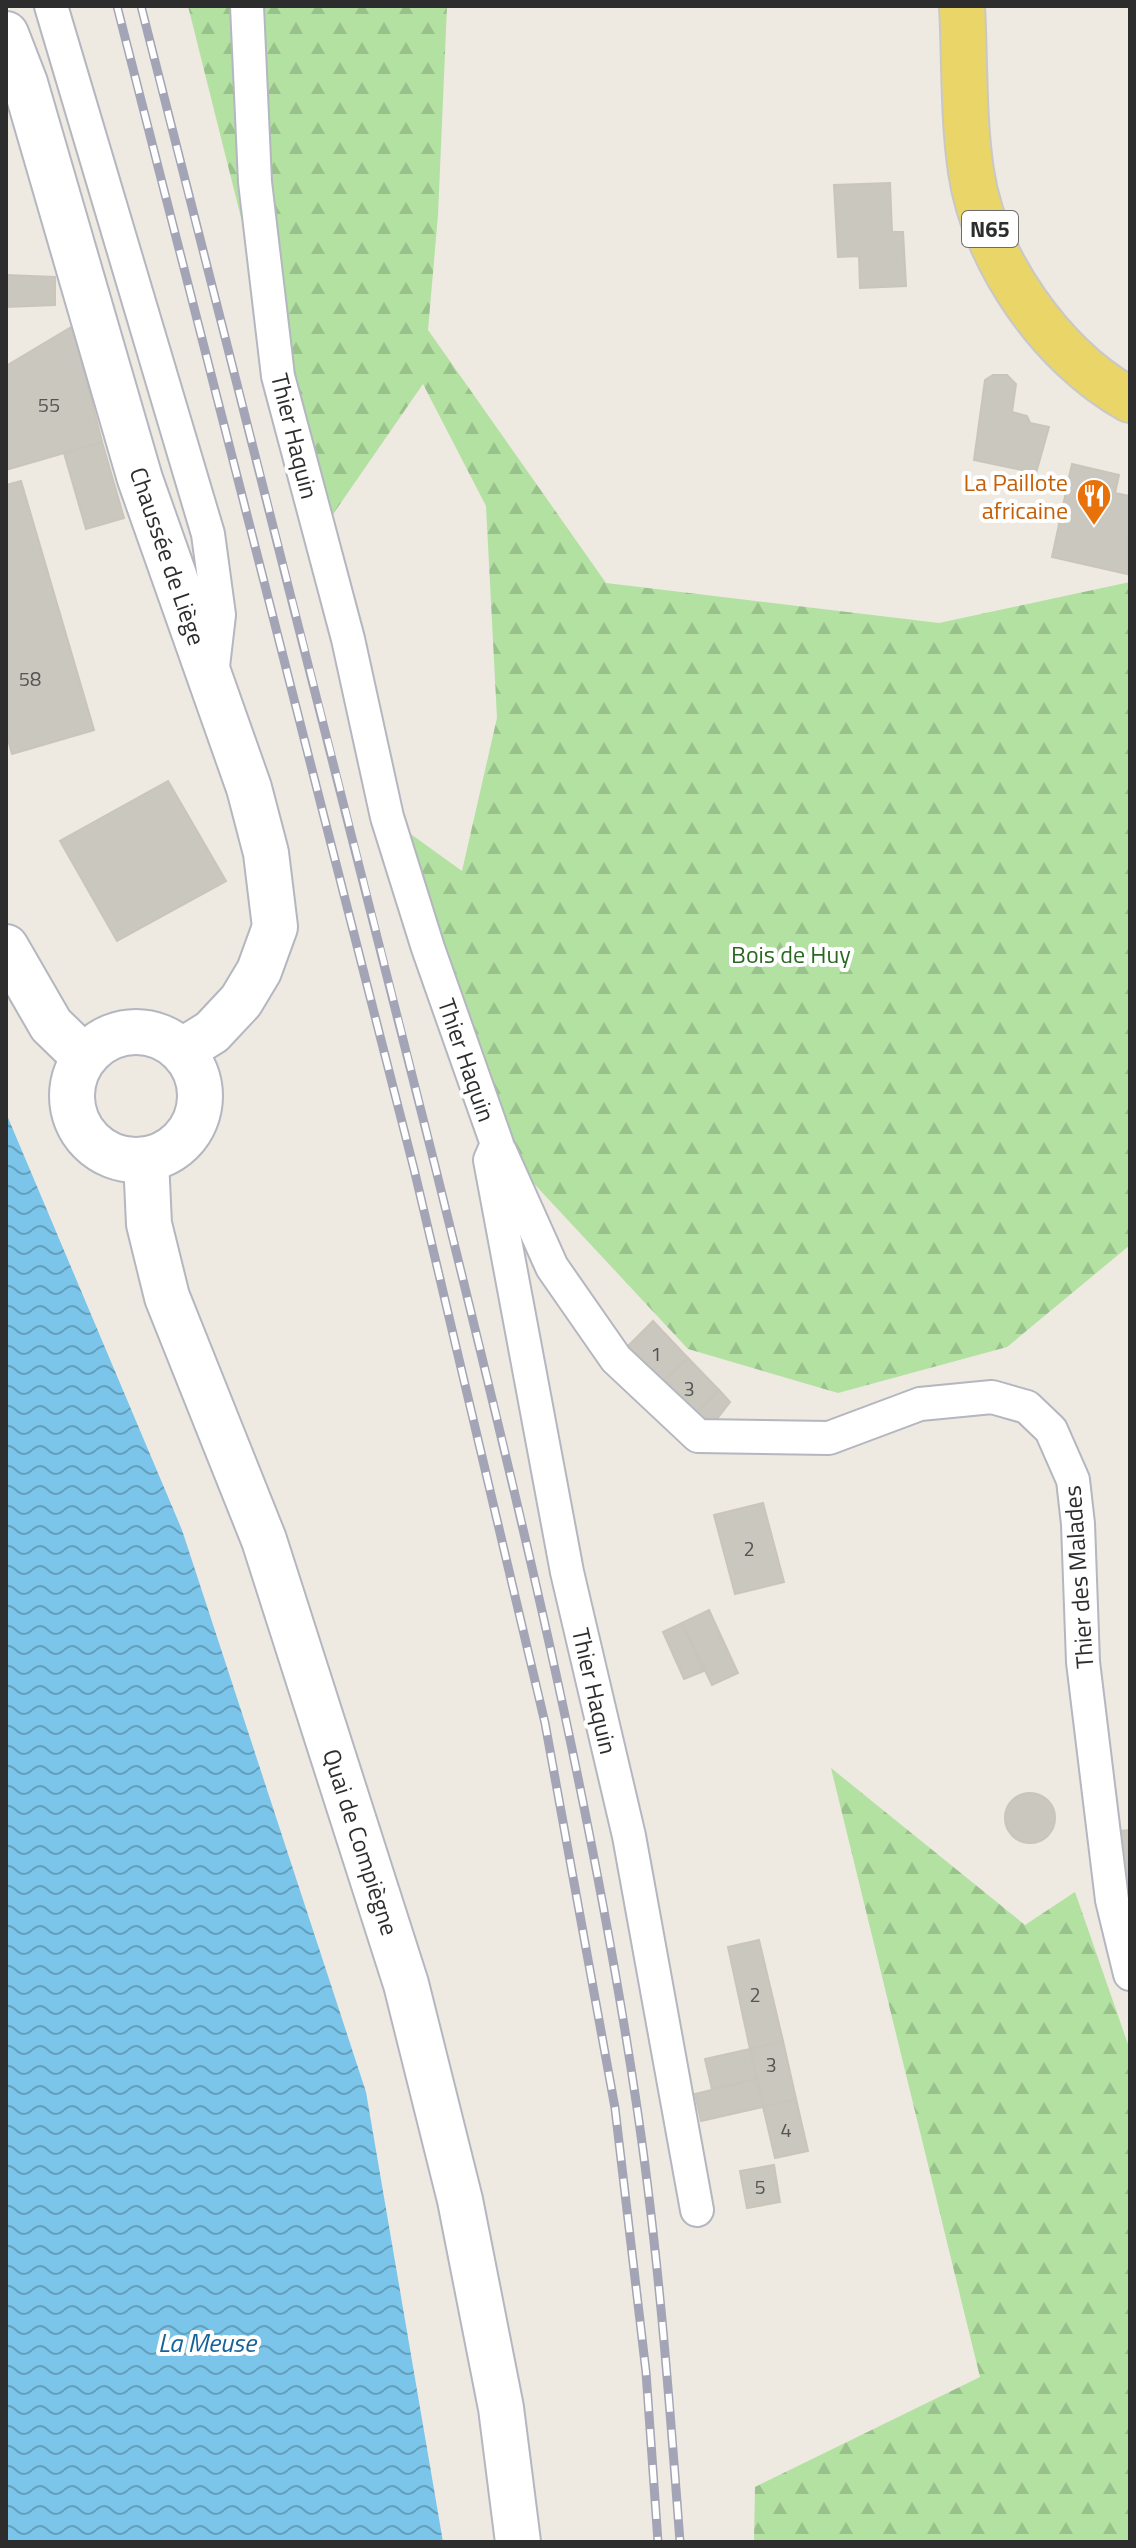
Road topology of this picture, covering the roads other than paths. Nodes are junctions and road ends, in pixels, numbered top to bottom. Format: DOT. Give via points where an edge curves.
graph roads {
  1 [pos="51,6"];
  2 [pos="247,6"];
  3 [pos="962,6"];
  4 [pos="6,34"];
  5 [pos="1130,400"];
  6 [pos="211,681"];
  7 [pos="6,947"];
  8 [pos="183,1050"];
  9 [pos="84,1057"];
  10 [pos="497,1144"];
  11 [pos="146,1160"];
  12 [pos="1130,1974"];
  13 [pos="697,2210"];
  14 [pos="518,2542"];
  1 -- 6 [label="street" via="208,534 219,615"];
  2 -- 10 [label="street, Thier Haquin" via="255,182 278,376 348,639 387,817"];
  3 -- 5 [label="main road, N65" via="971,173 1008,279 1089,374"];
  4 -- 6 [label="main road, Chaussée de Liège" via="25,83 140,479"];
  6 -- 8 [label="main road, Chaussée de Liège" via="259,827 275,927 241,1001 212,1032"];
  7 -- 9 [label="main road" via="51,1025"];
  8 -- 9 [label="main road" via="159,1034 131,1031 105,1039"];
  8 -- 11 [label="main road" via="198,1074 201,1102 192,1129 172,1150"];
  9 -- 11 [label="main road" via="72,1086 74,1115 82,1129 90,1142 115,1158"];
  10 -- 12 [label="street, Thier des Malades" via="552,1267 616,1359 698,1436 829,1438 920,1404 992,1397 1027,1407 1051,1430 1073,1480 1083,1662 1112,1900"];
  10 -- 13 [label="street, Thier Haquin" via="490,1160 519,1319 567,1572 629,1836"];
  11 -- 14 [label="main road, Quai de Compiègne" via="149,1224 167,1297 264,1540 406,1984 460,2200 501,2408"];
}
